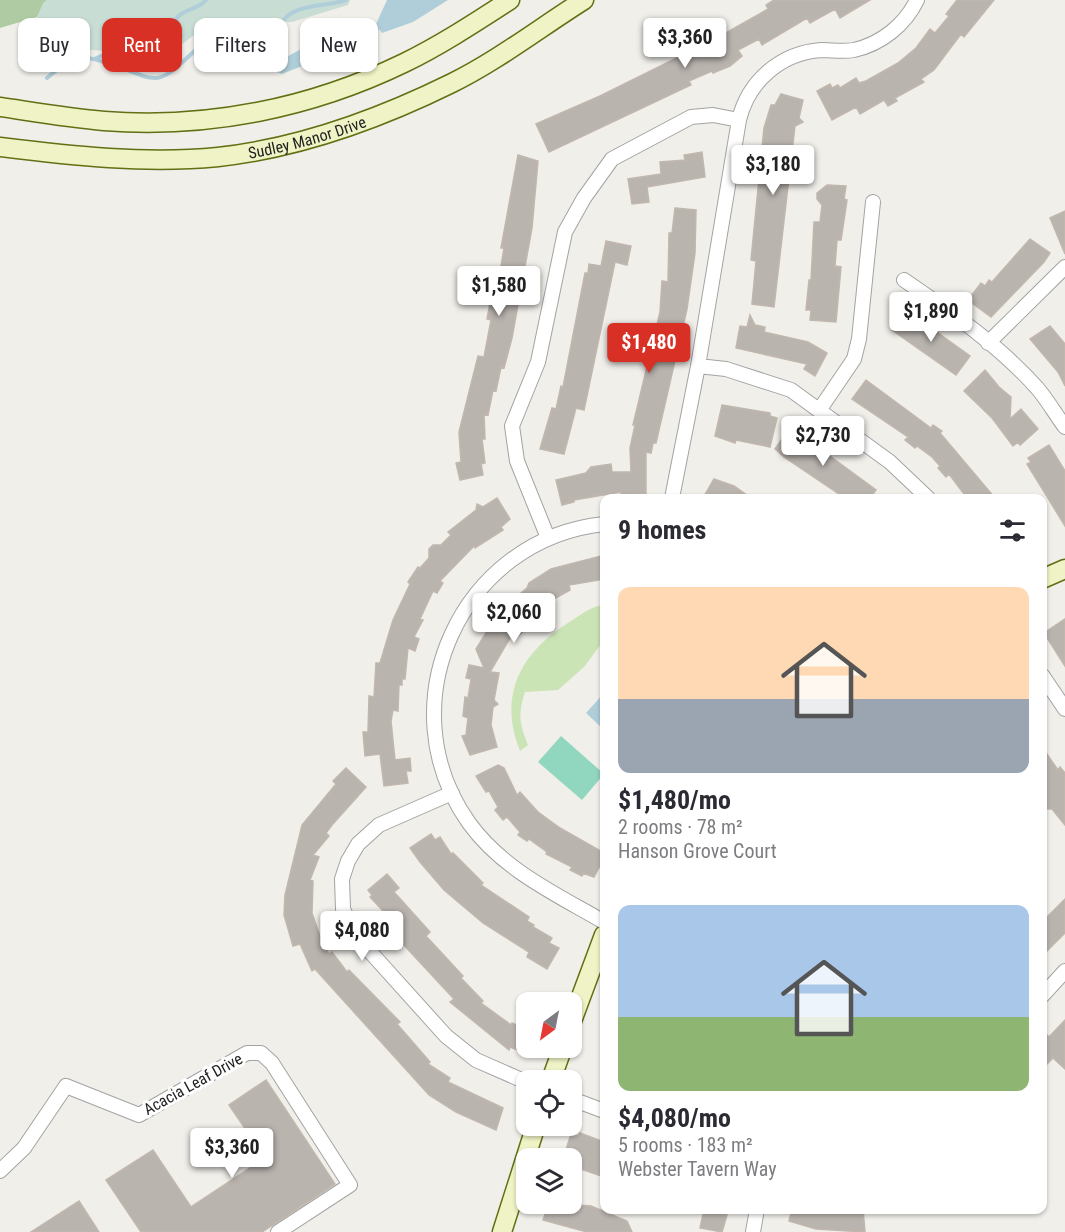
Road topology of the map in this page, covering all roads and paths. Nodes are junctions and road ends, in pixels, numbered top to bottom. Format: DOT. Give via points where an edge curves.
graph roads {
  1 [pos="510,0"];
  2 [pos="584,0"];
  3 [pos="917,0"];
  4 [pos="0,107"];
  5 [pos="739,120"];
  6 [pos="0,147"];
  7 [pos="873,202"];
  8 [pos="1065,267"];
  9 [pos="904,280"];
  10 [pos="988,344"];
  11 [pos="698,366"];
  12 [pos="820,409"];
  13 [pos="1065,427"];
  14 [pos="673,494"];
  15 [pos="924,494"];
  16 [pos="600,525"];
  17 [pos="548,538"];
  18 [pos="1065,569"];
  19 [pos="1047,577"];
  20 [pos="1047,682"];
  21 [pos="1065,709"];
  22 [pos="452,793"];
  23 [pos="600,920"];
  24 [pos="600,945"];
  25 [pos="1065,971"];
  26 [pos="1047,991"];
  27 [pos="582,994"];
  28 [pos="516,1078"];
  29 [pos="582,1103"];
  30 [pos="600,1110"];
  31 [pos="533,1136"];
  32 [pos="0,1172"];
  33 [pos="756,1214"];
  34 [pos="278,1232"];
  35 [pos="502,1232"];
  36 [pos="753,1232"];
  1 -- 4 [label="main road, Sudley Manor Drive" via="405,63 305,102 264,111 144,122 103,121"];
  2 -- 6 [label="main road, Sudley Manor Drive" via="454,82 377,117 284,145 219,156 157,159 74,156"];
  3 -- 5 [label="street" via="905,19 881,39 853,50 808,52 766,73 745,98"];
  5 -- 11 [label="street"];
  5 -- 17 [label="street" via="713,114 691,117 612,159 565,232 538,362 512,426 517,461"];
  7 -- 12 [label="street" via="854,359"];
  8 -- 10 [label="street"];
  9 -- 10 [label="street" via="951,312"];
  10 -- 13 [label="street" via="1039,391"];
  11 -- 12 [label="street" via="726,369 791,390"];
  11 -- 14 [label="street"];
  12 -- 15 [label="street" via="890,462"];
  16 -- 17 [label="street"];
  17 -- 22 [label="street" via="518,555 478,591 462,612 443,654 433,719"];
  18 -- 19 [label="main road"];
  20 -- 21 [label="street"];
  22 -- 23 [label="street" via="478,836 508,864"];
  22 -- 28 [label="street" via="379,825 358,844 342,879 343,909 355,935 453,1043 476,1060"];
  24 -- 27 [label="main road"];
  25 -- 26 [label="street"];
  29 -- 30 [label="street"];
  31 -- 35 [label="main road"];
  32 -- 34 [label="street, Acacia Leaf Drive" via="24,1148 66,1086 139,1115 247,1053 261,1053 351,1185"];
  33 -- 36 [label="street"];
}
